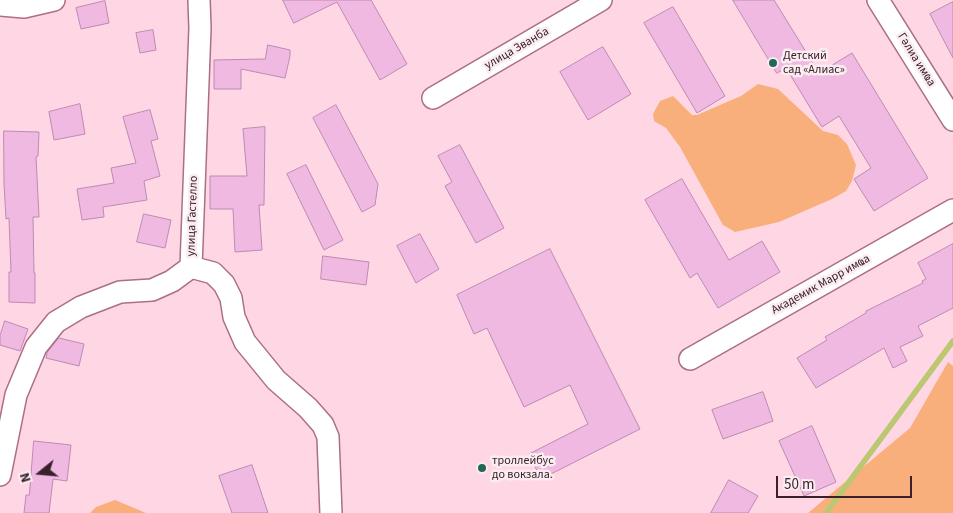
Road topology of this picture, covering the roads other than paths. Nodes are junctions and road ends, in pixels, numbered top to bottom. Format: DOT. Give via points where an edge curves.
graph roads {
  1 [pos="54,0"];
  2 [pos="199,0"];
  3 [pos="601,0"];
  4 [pos="878,0"];
  5 [pos="0,5"];
  6 [pos="432,98"];
  7 [pos="953,120"];
  8 [pos="953,210"];
  9 [pos="191,267"];
  10 [pos="690,359"];
  11 [pos="0,475"];
  12 [pos="330,513"];
  1 -- 5 [label="street" via="24,7"];
  2 -- 9 [label="street, улица Гастелло"];
  3 -- 6 [label="street, улица Званба"];
  4 -- 7 [label="street, Гәлиа имҩа"];
  8 -- 10 [label="street, Академик Марр имҩа"];
  9 -- 11 [label="street, улица Гастелло" via="152,290 120,292 81,307 56,322 36,347 16,395"];
  9 -- 12 [label="street" via="213,273 224,284 245,342 276,380 323,425 328,437"];
}
